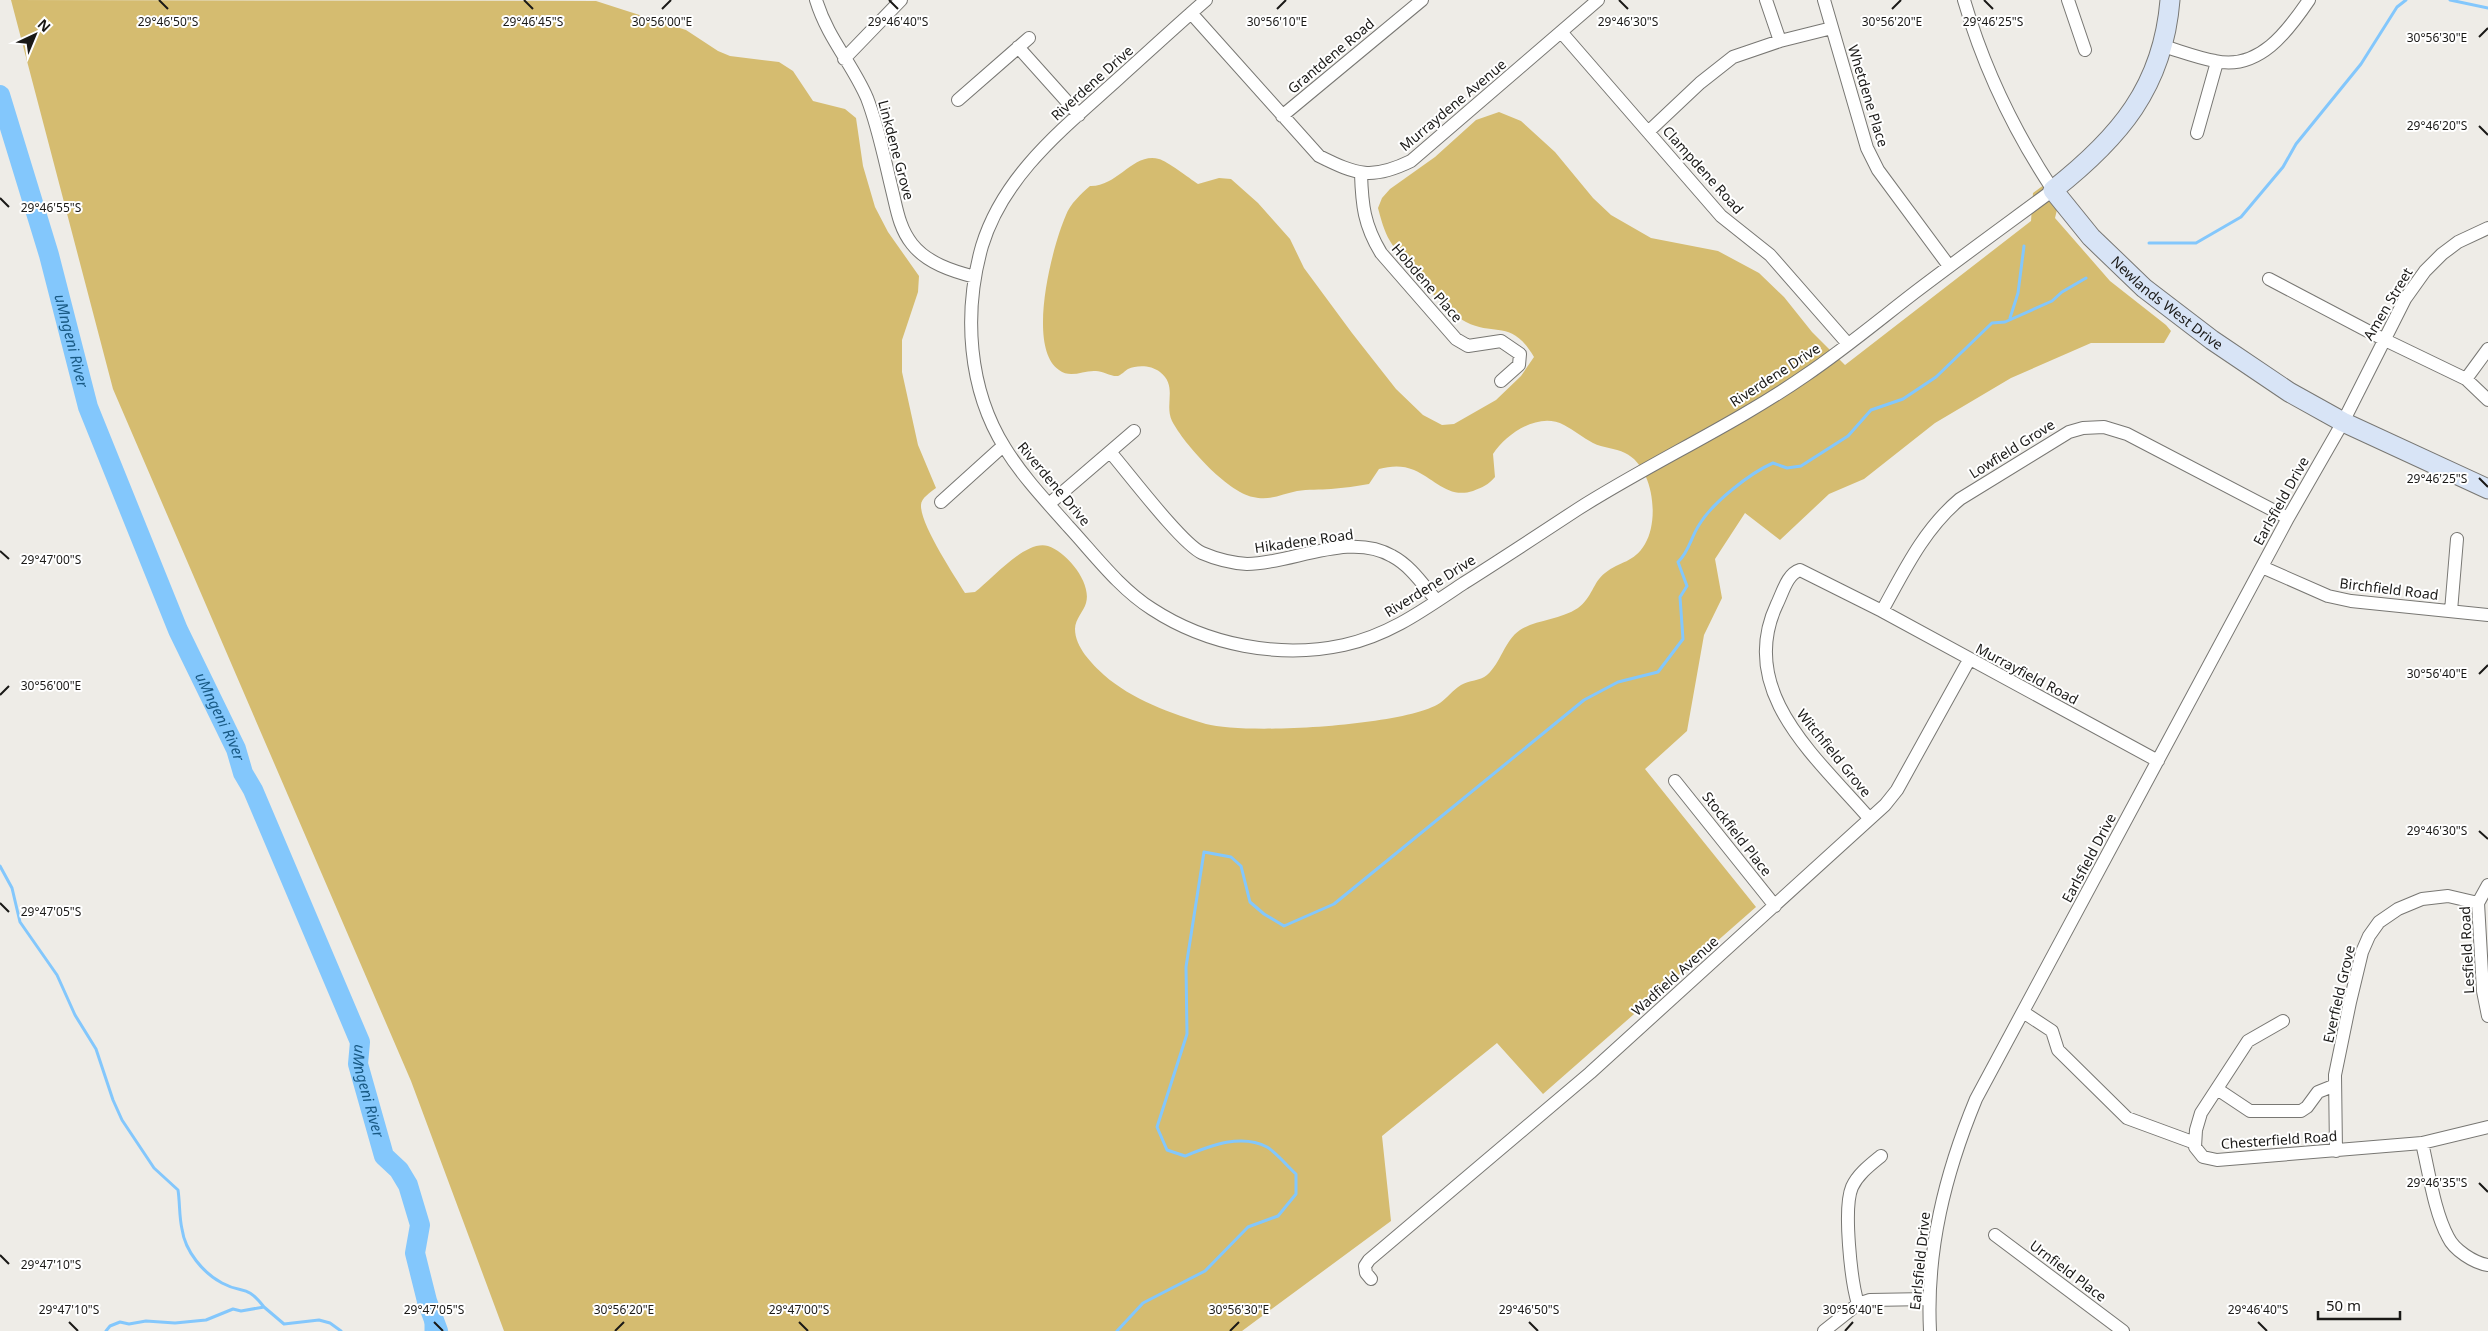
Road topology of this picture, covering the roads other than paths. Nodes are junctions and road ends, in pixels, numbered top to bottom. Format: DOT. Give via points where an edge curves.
graph roads {
  1 [pos="816,0"];
  2 [pos="901,0"];
  3 [pos="1206,0"];
  4 [pos="1422,0"];
  5 [pos="1598,0"];
  6 [pos="1766,0"];
  7 [pos="1824,0"];
  8 [pos="1964,0"];
  9 [pos="2068,0"];
  10 [pos="2170,0"];
  11 [pos="2309,0"];
  12 [pos="1191,13"];
  13 [pos="1832,28"];
  14 [pos="1562,33"];
  15 [pos="1029,38"];
  16 [pos="1780,40"];
  17 [pos="2163,46"];
  18 [pos="1018,47"];
  19 [pos="2085,50"];
  20 [pos="844,59"];
  21 [pos="2217,62"];
  22 [pos="958,100"];
  23 [pos="1079,114"];
  24 [pos="1282,116"];
  25 [pos="1648,132"];
  26 [pos="2197,133"];
  27 [pos="1361,174"];
  28 [pos="2053,190"];
  29 [pos="2488,228"];
  30 [pos="1949,266"];
  31 [pos="975,277"];
  32 [pos="2269,279"];
  33 [pos="2383,339"];
  34 [pos="1848,344"];
  35 [pos="2488,349"];
  36 [pos="2466,379"];
  37 [pos="1501,381"];
  38 [pos="2488,400"];
  39 [pos="2343,422"];
  40 [pos="1134,431"];
  41 [pos="1003,446"];
  42 [pos="1110,453"];
  43 [pos="2488,489"];
  44 [pos="941,502"];
  45 [pos="1049,504"];
  46 [pos="2288,518"];
  47 [pos="2457,539"];
  48 [pos="2262,567"];
  49 [pos="1437,601"];
  50 [pos="1882,611"];
  51 [pos="2451,611"];
  52 [pos="2488,615"];
  53 [pos="1969,660"];
  54 [pos="2158,761"];
  55 [pos="1676,781"];
  56 [pos="1868,818"];
  57 [pos="2488,884"];
  58 [pos="2478,904"];
  59 [pos="1775,906"];
  60 [pos="2023,1012"];
  61 [pos="2488,1016"];
  62 [pos="2284,1021"];
  63 [pos="2333,1086"];
  64 [pos="2217,1089"];
  65 [pos="2488,1127"];
  66 [pos="2196,1143"];
  67 [pos="2422,1143"];
  68 [pos="2336,1151"];
  69 [pos="1881,1156"];
  70 [pos="1995,1235"];
  71 [pos="2488,1265"];
  72 [pos="1370,1279"];
  73 [pos="1928,1299"];
  74 [pos="1858,1304"];
  75 [pos="1824,1331"];
  76 [pos="1930,1331"];
  77 [pos="2123,1331"];
  1 -- 20 [label="street, Linkdene Grove" via="827,30"];
  2 -- 20 [label="street"];
  3 -- 12 [label="street, Riverdene Drive"];
  4 -- 24 [label="street, Grantdene Road"];
  5 -- 14 [label="street, Murraydene Avenue"];
  6 -- 16 [label="street"];
  7 -- 13 [label="street, Whetdene Place"];
  8 -- 28 [label="street, Newlands West Drive" via="1977,44 1998,94 2027,150"];
  9 -- 19 [label="street"];
  10 -- 17 [label="street"];
  11 -- 21 [label="street" via="2284,34 2262,54 2237,61"];
  12 -- 23 [label="street, Riverdene Drive"];
  12 -- 24 [label="street, Murraydene Avenue"];
  13 -- 16 [label="street"];
  13 -- 30 [label="street, Whetdene Place" via="1867,148 1878,170"];
  14 -- 25 [label="street, Clampdene Road"];
  14 -- 27 [label="street, Murraydene Avenue" via="1411,161 1390,171"];
  15 -- 18 [label="street"];
  16 -- 25 [label="street" via="1733,57"];
  17 -- 21 [label="street"];
  17 -- 28 [label="street" via="2132,112 2090,161"];
  18 -- 22 [label="street"];
  18 -- 23 [label="street"];
  20 -- 31 [label="street, Linkdene Grove" via="866,96 904,230 916,248 941,266"];
  21 -- 26 [label="street"];
  23 -- 31 [label="street, Riverdene Drive" via="1043,148 1002,201 984,242"];
  24 -- 27 [label="street, Murraydene Avenue" via="1319,156"];
  25 -- 34 [label="street, Clampdene Road" via="1721,216 1770,255"];
  27 -- 37 [label="street, Hobdene Place" via="1362,209 1375,244 1452,335 1468,346 1501,341 1520,354 1519,365"];
  28 -- 30 [label="street, Riverdene Drive"];
  28 -- 39 [label="street, Newlands West Drive" via="2091,237 2144,288 2252,368"];
  29 -- 33 [label="street, Amen Street" via="2458,242 2425,271"];
  30 -- 34 [label="street, Riverdene Drive"];
  31 -- 41 [label="street, Riverdene Drive" via="970,330 977,377 990,419"];
  32 -- 33 [label="street"];
  33 -- 36 [label="street"];
  33 -- 39 [label="street, Amen Street"];
  34 -- 49 [label="street, Riverdene Drive" via="1805,376 1585,505"];
  35 -- 36 [label="street"];
  36 -- 38 [label="street"];
  39 -- 43 [label="street, Newlands West Drive"];
  39 -- 46 [label="street, Earlsfield Drive"];
  40 -- 42 [label="street"];
  41 -- 44 [label="street"];
  41 -- 45 [label="street, Riverdene Drive"];
  42 -- 45 [label="street"];
  42 -- 49 [label="street, Hikadene Road" via="1200,552 1220,560 1247,564 1342,548 1370,548 1391,555 1407,566"];
  45 -- 49 [label="street, Riverdene Drive" via="1105,566 1151,608 1187,628 1218,640 1291,651 1340,646 1377,636"];
  46 -- 48 [label="street, Earlsfield Drive"];
  46 -- 50 [label="street, Lowfield Grove" via="2127,434 2104,427 2074,430 1960,499 1944,513 1912,558"];
  47 -- 51 [label="street"];
  48 -- 51 [label="street, Birchfield Road" via="2328,596"];
  48 -- 54 [label="street, Earlsfield Drive"];
  50 -- 53 [label="street, Murrayfield Road"];
  50 -- 56 [label="street, Witchfield Grove" via="1808,572 1797,571 1788,580 1769,622 1765,665 1775,701 1797,734"];
  51 -- 52 [label="street, Birchfield Road"];
  53 -- 54 [label="street, Murrayfield Road"];
  53 -- 56 [label="street, Wadfield Avenue" via="1898,790"];
  54 -- 60 [label="street, Earlsfield Drive"];
  55 -- 59 [label="street, Stockfield Place"];
  56 -- 59 [label="street, Wadfield Avenue"];
  57 -- 58 [label="street, Lesfield Road"];
  58 -- 61 [label="street, Lesfield Road" via="2483,991"];
  58 -- 63 [label="street, Everfield Grove" via="2448,896 2422,899 2398,909 2379,922 2362,952"];
  59 -- 72 [label="street, Wadfield Avenue" via="1590,1073 1369,1260 1365,1266"];
  60 -- 66 [label="street" via="2052,1031 2058,1050 2127,1118"];
  60 -- 73 [label="street, Earlsfield Drive" via="1976,1099 1960,1138 1936,1227"];
  62 -- 64 [label="street" via="2248,1041"];
  63 -- 64 [label="street" via="2318,1092 2301,1111 2250,1111"];
  63 -- 68 [label="street, Everfield Grove"];
  64 -- 66 [label="street" via="2201,1113"];
  65 -- 67 [label="street, Chesterfield Road"];
  66 -- 68 [label="street, Chesterfield Road" via="2195,1147 2203,1156 2217,1160"];
  67 -- 68 [label="street, Chesterfield Road"];
  67 -- 71 [label="street" via="2448,1238 2462,1252 2480,1264"];
  69 -- 74 [label="street" via="1858,1177 1850,1194 1850,1250"];
  70 -- 77 [label="street, Urnfield Place"];
  73 -- 74 [label="street" via="1870,1300"];
  73 -- 76 [label="street, Earlsfield Drive"];
  74 -- 75 [label="street"];
}
